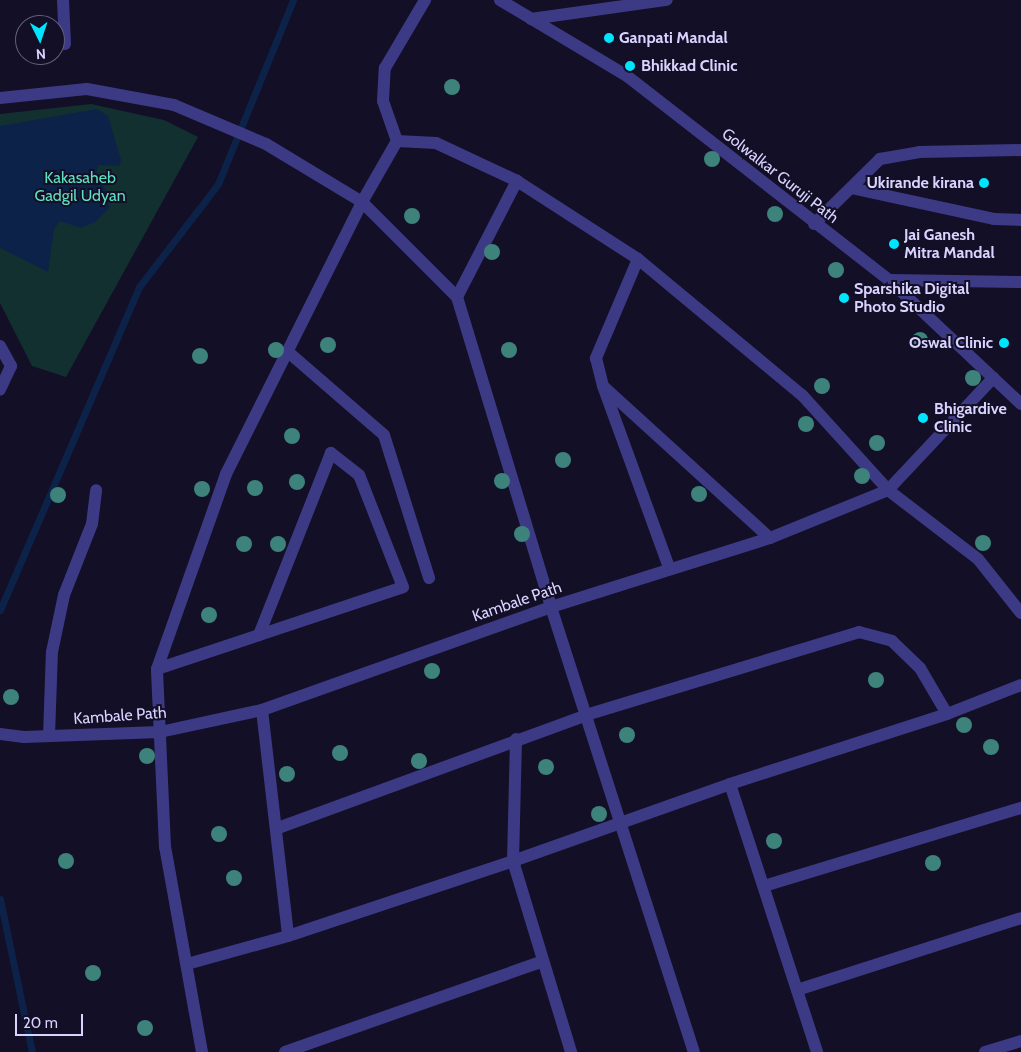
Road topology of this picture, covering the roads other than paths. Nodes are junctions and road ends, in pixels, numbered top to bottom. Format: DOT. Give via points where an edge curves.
graph roads {
  1 [pos="63,0"];
  2 [pos="425,0"];
  3 [pos="500,0"];
  4 [pos="667,0"];
  5 [pos="64,15"];
  6 [pos="531,19"];
  7 [pos="0,98"];
  8 [pos="397,141"];
  9 [pos="1021,150"];
  10 [pos="517,181"];
  11 [pos="851,188"];
  12 [pos="362,202"];
  13 [pos="1021,220"];
  14 [pos="814,224"];
  15 [pos="638,259"];
  16 [pos="889,280"];
  17 [pos="1021,282"];
  18 [pos="457,297"];
  19 [pos="0,346"];
  20 [pos="287,352"];
  21 [pos="993,378"];
  22 [pos="603,386"];
  23 [pos="0,390"];
  24 [pos="1021,404"];
  25 [pos="96,490"];
  26 [pos="888,490"];
  27 [pos="770,538"];
  28 [pos="669,568"];
  29 [pos="429,578"];
  30 [pos="551,607"];
  31 [pos="1021,613"];
  32 [pos="259,635"];
  33 [pos="156,670"];
  34 [pos="1021,685"];
  35 [pos="262,710"];
  36 [pos="947,714"];
  37 [pos="586,715"];
  38 [pos="160,732"];
  39 [pos="0,734"];
  40 [pos="49,736"];
  41 [pos="516,740"];
  42 [pos="730,784"];
  43 [pos="1021,808"];
  44 [pos="620,822"];
  45 [pos="278,828"];
  46 [pos="513,861"];
  47 [pos="764,886"];
  48 [pos="1021,918"];
  49 [pos="288,936"];
  50 [pos="541,962"];
  51 [pos="187,964"];
  52 [pos="797,990"];
  53 [pos="1021,1041"];
  54 [pos="319,1047"];
  55 [pos="202,1052"];
  56 [pos="285,1052"];
  57 [pos="571,1052"];
  58 [pos="694,1052"];
  59 [pos="817,1052"];
  60 [pos="985,1052"];
  1 -- 5 [label="street"];
  2 -- 8 [label="street" via="385,68 384,100"];
  3 -- 6 [label="street, Golwalkar Guruji Path"];
  4 -- 6 [label="street"];
  6 -- 14 [label="street, Golwalkar Guruji Path" via="627,76"];
  7 -- 12 [label="street" via="86,89 174,105 266,144"];
  8 -- 10 [label="street" via="436,143"];
  8 -- 12 [label="street"];
  9 -- 11 [label="street" via="919,152 880,159"];
  10 -- 15 [label="street"];
  10 -- 18 [label="street"];
  11 -- 13 [label="street" via="994,219"];
  11 -- 14 [label="street"];
  12 -- 18 [label="street"];
  12 -- 20 [label="street"];
  14 -- 16 [label="street, Golwalkar Guruji Path"];
  15 -- 22 [label="street" via="596,358"];
  15 -- 26 [label="street" via="802,395"];
  16 -- 17 [label="street"];
  16 -- 21 [label="street, Golwalkar Guruji Path"];
  18 -- 30 [label="street"];
  19 -- 23 [label="street" via="10,366"];
  20 -- 29 [label="street" via="384,435"];
  20 -- 33 [label="street" via="226,474"];
  21 -- 24 [label="street, Golwalkar Guruji Path"];
  21 -- 26 [label="street, Kambale Path"];
  22 -- 27 [label="street"];
  22 -- 28 [label="street"];
  25 -- 40 [label="street" via="92,524 64,595 52,652"];
  26 -- 27 [label="street, Kambale Path"];
  26 -- 31 [label="street" via="978,559"];
  27 -- 28 [label="street, Kambale Path"];
  28 -- 30 [label="street, Kambale Path"];
  30 -- 35 [label="street, Kambale Path"];
  30 -- 37 [label="street"];
  32 -- 32 [label="street" via="403,587 359,476 331,453"];
  32 -- 33 [label="street"];
  33 -- 38 [label="street"];
  34 -- 36 [label="street"];
  35 -- 38 [label="street, Kambale Path"];
  35 -- 45 [label="street"];
  36 -- 37 [label="street" via="920,668 892,641 859,632"];
  36 -- 42 [label="street"];
  37 -- 41 [label="street"];
  37 -- 44 [label="street"];
  38 -- 40 [label="street, Kambale Path"];
  38 -- 51 [label="street" via="165,846"];
  39 -- 40 [label="street, Kambale Path"];
  41 -- 45 [label="street"];
  41 -- 46 [label="street"];
  42 -- 44 [label="street"];
  42 -- 47 [label="street"];
  43 -- 47 [label="street"];
  44 -- 46 [label="street"];
  44 -- 58 [label="street"];
  45 -- 49 [label="street"];
  46 -- 49 [label="street"];
  46 -- 50 [label="street"];
  47 -- 52 [label="street"];
  48 -- 52 [label="street"];
  49 -- 51 [label="street"];
  50 -- 54 [label="street"];
  50 -- 57 [label="street"];
  51 -- 55 [label="street"];
  52 -- 59 [label="street"];
  53 -- 60 [label="street"];
  54 -- 56 [label="street"];
}
